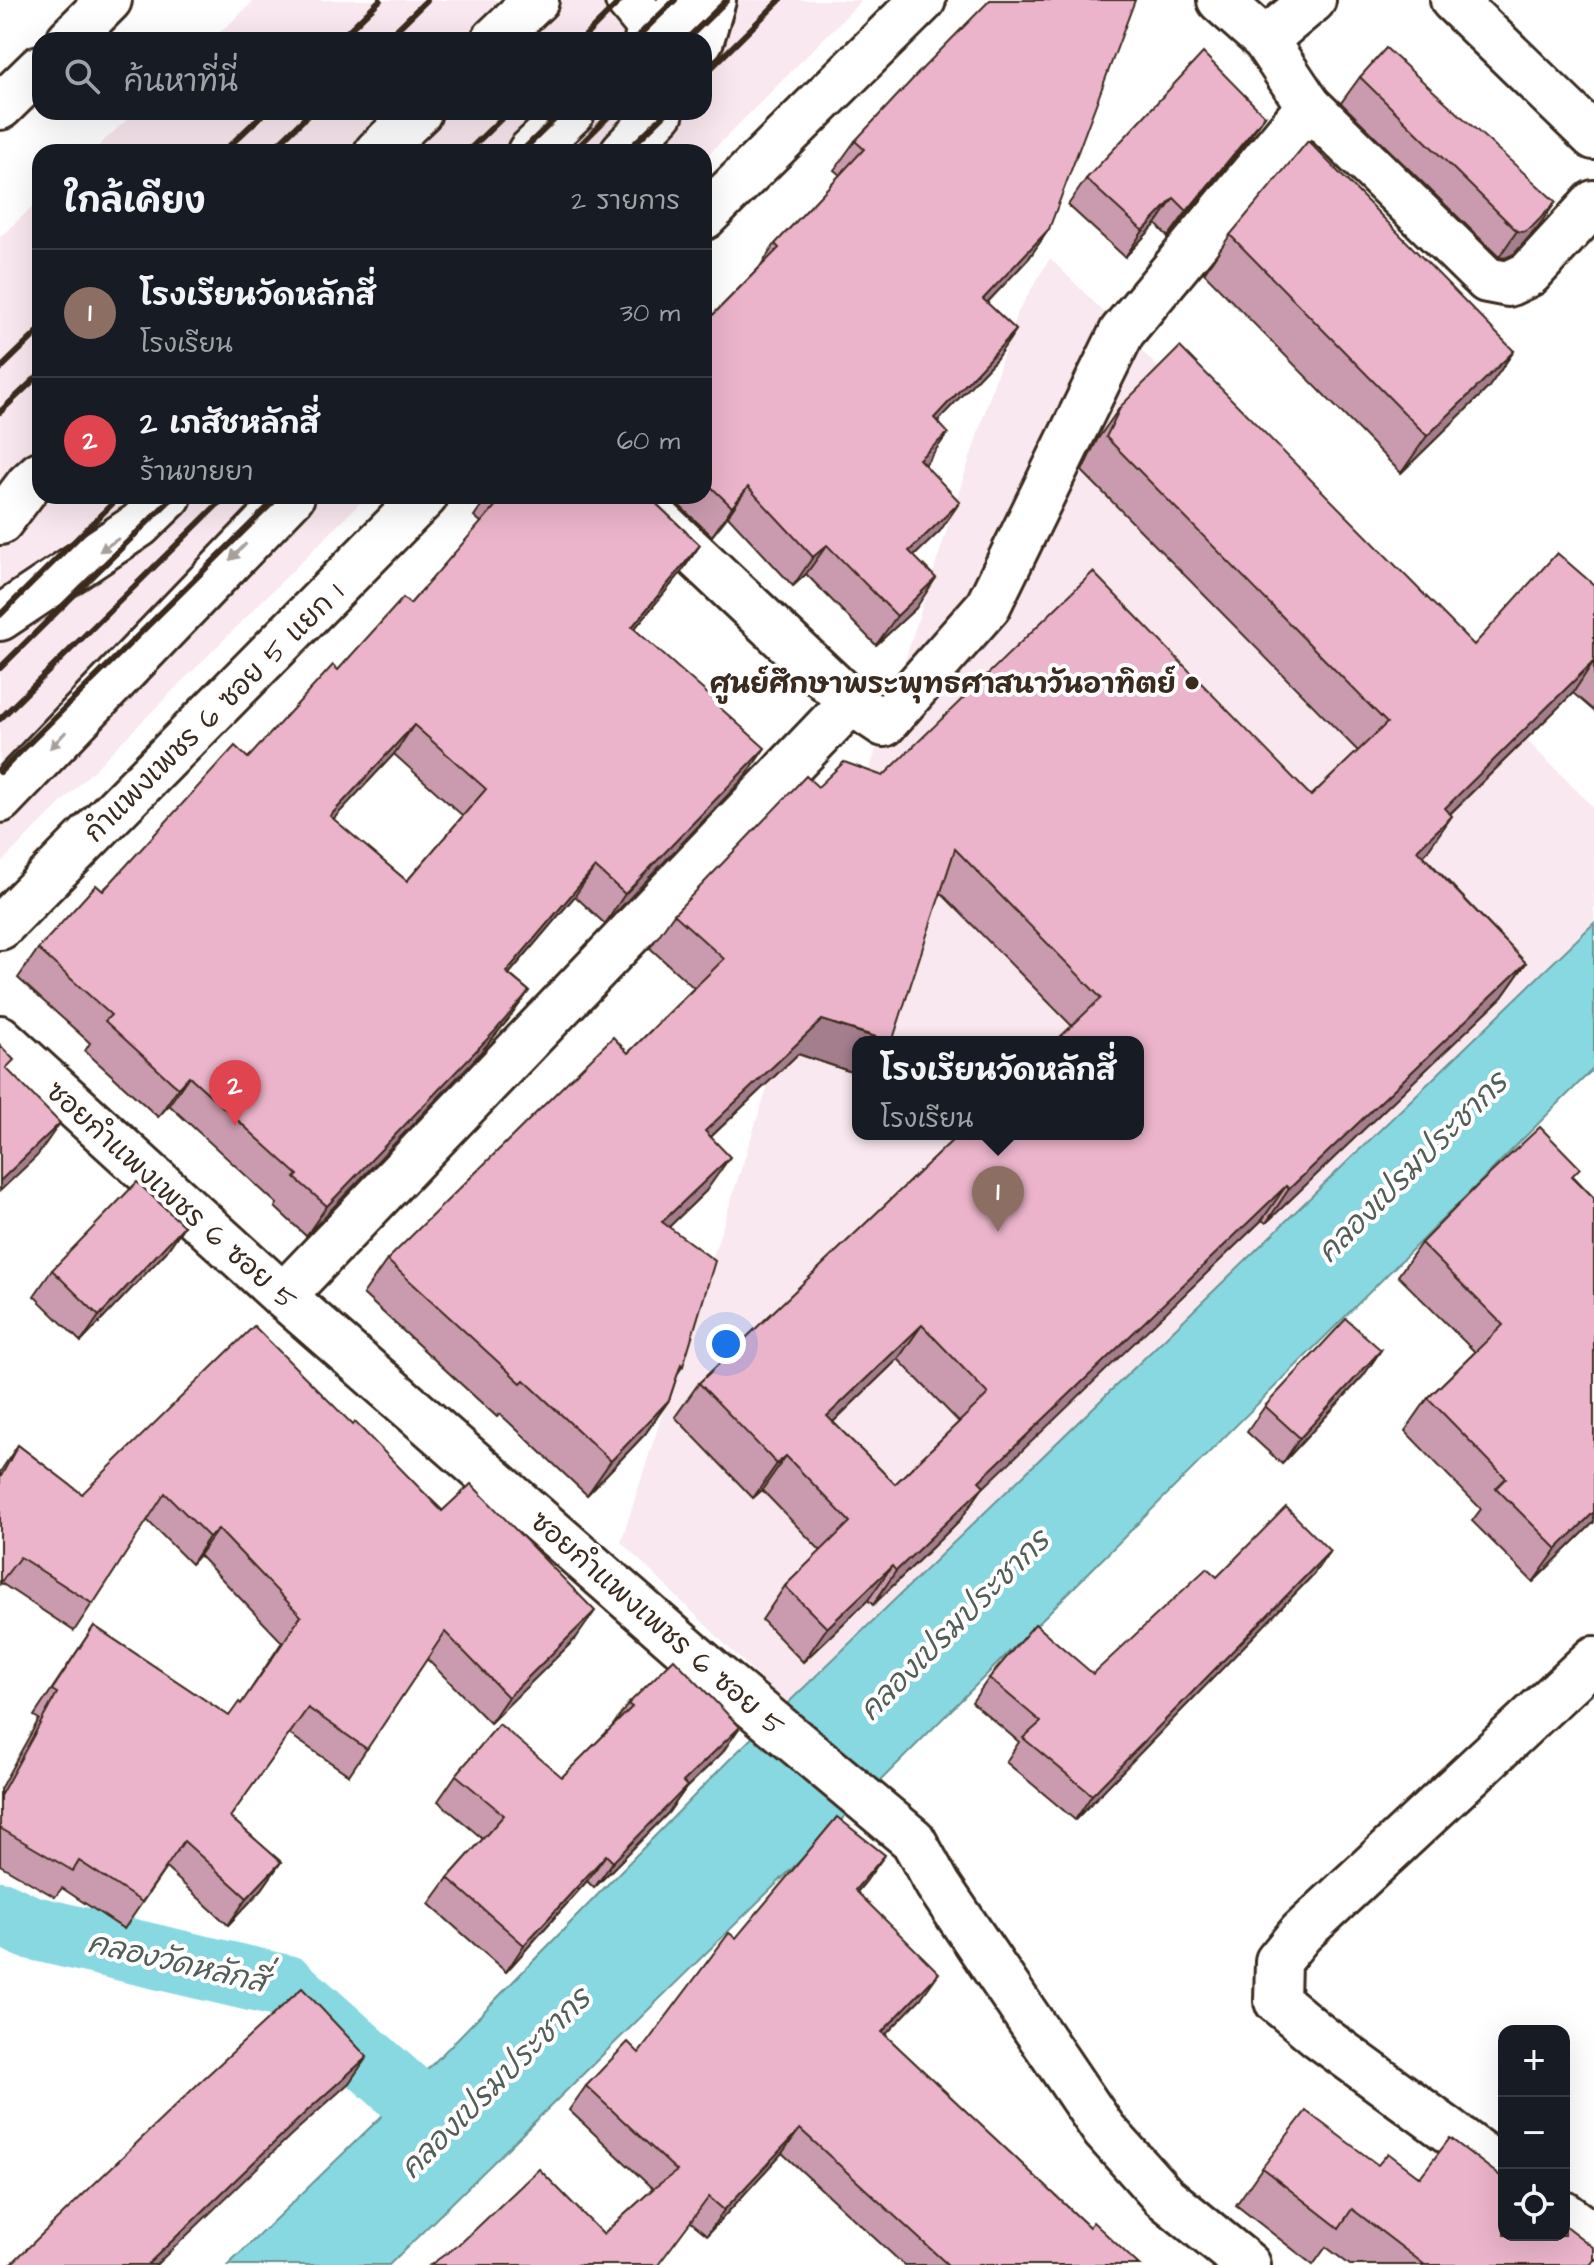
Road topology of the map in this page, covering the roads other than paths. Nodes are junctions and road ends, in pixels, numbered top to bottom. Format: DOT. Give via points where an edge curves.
graph roads {
  1 [pos="109,0"];
  2 [pos="536,0"];
  3 [pos="628,0"];
  4 [pos="689,0"];
  5 [pos="713,0"];
  6 [pos="923,0"];
  7 [pos="1220,0"];
  8 [pos="1313,0"];
  9 [pos="1453,0"];
  10 [pos="77,32"];
  11 [pos="502,32"];
  12 [pos="648,32"];
  13 [pos="656,32"];
  14 [pos="703,32"];
  15 [pos="1265,40"];
  16 [pos="32,76"];
  17 [pos="1309,106"];
  18 [pos="0,107"];
  19 [pos="411,120"];
  20 [pos="564,120"];
  21 [pos="653,120"];
  22 [pos="1594,137"];
  23 [pos="385,144"];
  24 [pos="538,144"];
  25 [pos="631,144"];
  26 [pos="1594,203"];
  27 [pos="712,209"];
  28 [pos="32,481"];
  29 [pos="161,504"];
  30 [pos="284,504"];
  31 [pos="417,504"];
  32 [pos="641,504"];
  33 [pos="0,522"];
  34 [pos="0,618"];
  35 [pos="851,702"];
  36 [pos="0,800"];
  37 [pos="0,927"];
  38 [pos="0,1038"];
  39 [pos="283,1296"];
  40 [pos="1591,1668"];
  41 [pos="1501,2169"];
  42 [pos="1570,2218"];
  43 [pos="1594,2236"];
  44 [pos="1248,2265"];
  1 -- 10 [label="street"];
  2 -- 11 [label="street"];
  3 -- 12 [label="street"];
  4 -- 13 [label="street"];
  5 -- 14 [label="street"];
  6 -- 27 [label="street"];
  7 -- 15 [label="street"];
  8 -- 15 [label="street"];
  9 -- 22 [label="street"];
  15 -- 17 [label="street"];
  16 -- 18 [label="street"];
  17 -- 26 [label="street" via="1487,280 1508,284 1529,274"];
  17 -- 35 [label="street" via="1122,332 988,606 884,724"];
  19 -- 23 [label="street"];
  20 -- 24 [label="street"];
  21 -- 25 [label="street"];
  28 -- 33 [label="street"];
  29 -- 34 [label="street, one-way" via="139,525"];
  30 -- 36 [label="street, one-way"];
  31 -- 37 [label="street, กำแพงเพชร 6 ซอย 5 แยก 1"];
  32 -- 35 [label="street"];
  35 -- 39 [label="street"];
  38 -- 39 [label="street, ซอยกำแพงเพชร 6 ซอย 5"];
  39 -- 44 [label="street, ซอยกำแพงเพชร 6 ซอย 5" via="718,1677 913,1840 1104,2130 1163,2196"];
  40 -- 41 [label="street" via="1301,1933 1278,1961 1277,2001"];
  42 -- 43 [label="street"];
}
